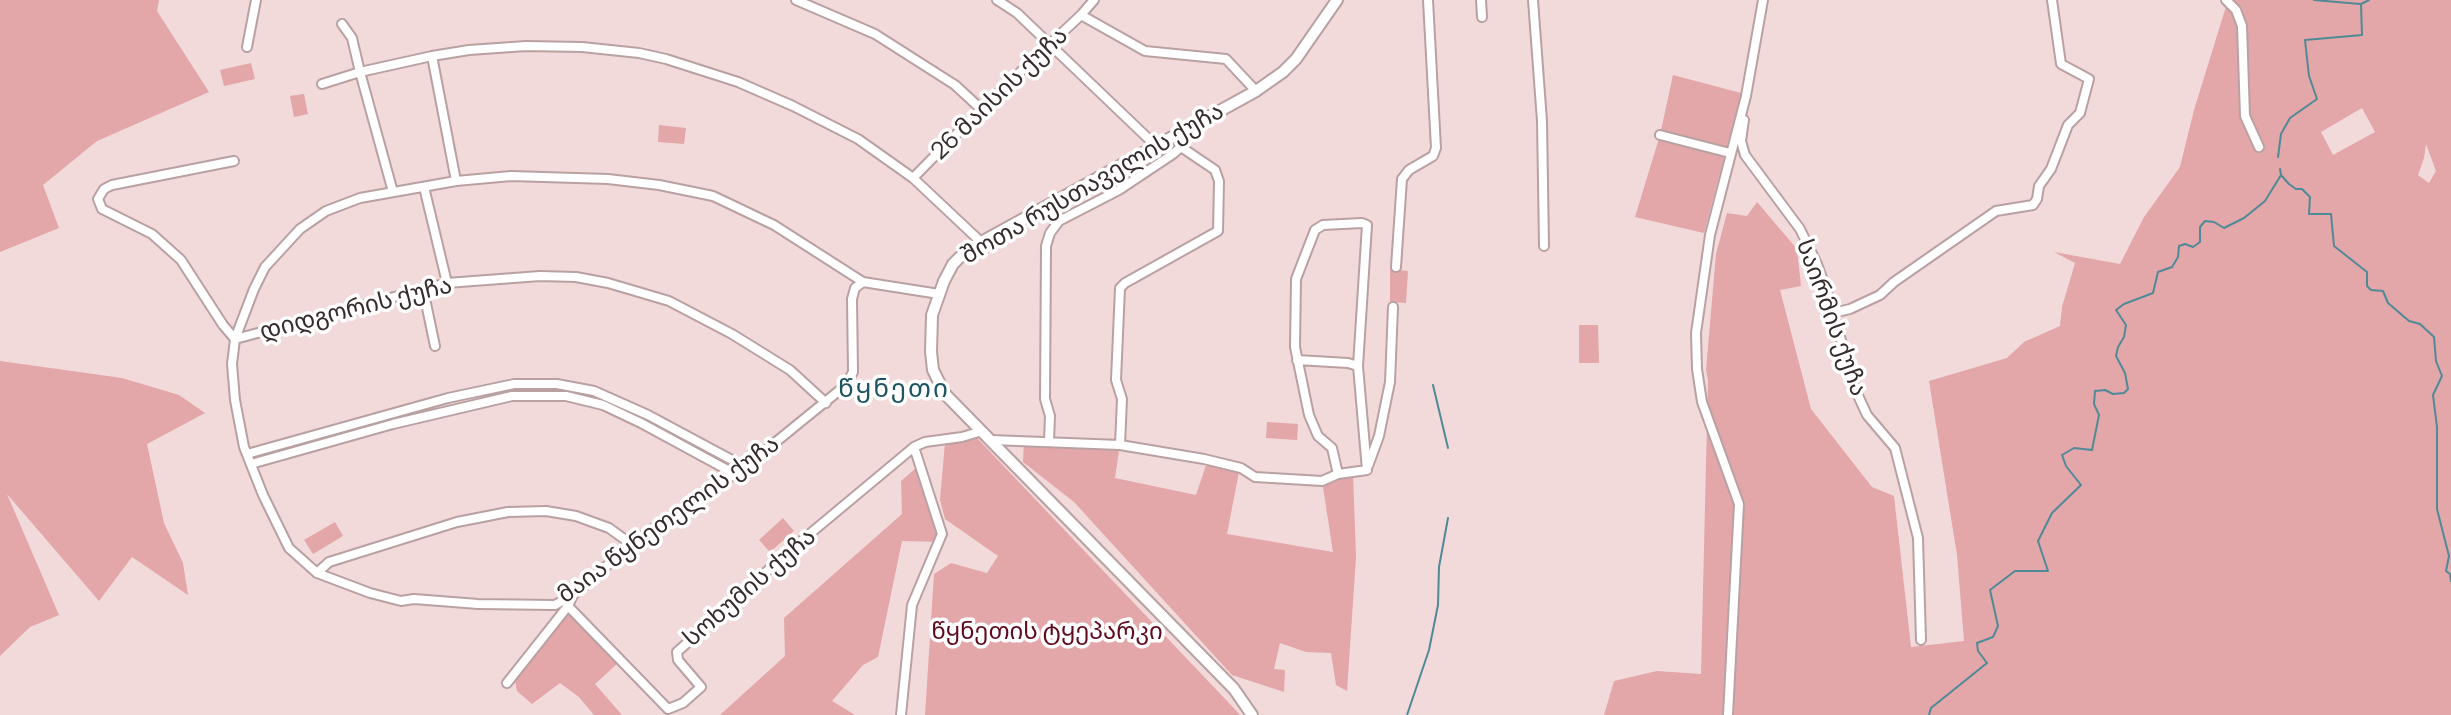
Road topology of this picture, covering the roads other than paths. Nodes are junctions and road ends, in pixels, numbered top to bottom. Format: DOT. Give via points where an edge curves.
graph roads {
  1 [pos="256,0"];
  2 [pos="796,0"];
  3 [pos="997,0"];
  4 [pos="1094,0"];
  5 [pos="1337,0"];
  6 [pos="1428,0"];
  7 [pos="1481,0"];
  8 [pos="1533,0"];
  9 [pos="1763,0"];
  10 [pos="2052,0"];
  11 [pos="2226,0"];
  12 [pos="1081,15"];
  13 [pos="1482,17"];
  14 [pos="342,24"];
  15 [pos="1050,45"];
  16 [pos="247,47"];
  17 [pos="432,56"];
  18 [pos="360,72"];
  19 [pos="322,84"];
  20 [pos="1256,91"];
  21 [pos="1746,96"];
  22 [pos="981,109"];
  23 [pos="1175,135"];
  24 [pos="1660,135"];
  25 [pos="1156,146"];
  26 [pos="1181,147"];
  27 [pos="2259,147"];
  28 [pos="1730,153"];
  29 [pos="234,161"];
  30 [pos="913,178"];
  31 [pos="456,181"];
  32 [pos="424,187"];
  33 [pos="393,192"];
  34 [pos="981,242"];
  35 [pos="1544,246"];
  36 [pos="1396,267"];
  37 [pos="863,282"];
  38 [pos="447,283"];
  39 [pos="423,289"];
  40 [pos="939,294"];
  41 [pos="1393,307"];
  42 [pos="1833,313"];
  43 [pos="235,339"];
  44 [pos="435,346"];
  45 [pos="1297,360"];
  46 [pos="1358,366"];
  47 [pos="496,388"];
  48 [pos="499,399"];
  49 [pos="826,403"];
  50 [pos="343,426"];
  51 [pos="982,431"];
  52 [pos="672,434"];
  53 [pos="346,438"];
  54 [pos="991,440"];
  55 [pos="1049,441"];
  56 [pos="697,442"];
  57 [pos="1120,445"];
  58 [pos="914,447"];
  59 [pos="692,451"];
  60 [pos="247,454"];
  61 [pos="251,464"];
  62 [pos="745,467"];
  63 [pos="1367,470"];
  64 [pos="735,474"];
  65 [pos="1338,474"];
  66 [pos="631,544"];
  67 [pos="317,573"];
  68 [pos="573,595"];
  69 [pos="568,606"];
  70 [pos="1921,640"];
  71 [pos="507,683"];
  72 [pos="901,715"];
  73 [pos="1252,715"];
  74 [pos="1728,715"];
  1 -- 16 [label="street"];
  2 -- 22 [label="street" via="875,34 955,85"];
  3 -- 15 [label="street"];
  4 -- 12 [label="street"];
  5 -- 20 [label="main road, შოთა რუსთაველის ქუჩა" via="1296,59"];
  6 -- 36 [label="street" via="1436,148 1402,179"];
  7 -- 13 [label="street"];
  8 -- 35 [label="street"];
  9 -- 21 [label="street"];
  10 -- 42 [label="street" via="2061,64 2089,79 2080,113 2068,125 2033,205 1996,211 1880,295"];
  11 -- 27 [label="street" via="2242,26 2245,116"];
  12 -- 15 [label="street, 26 მაისის ქუჩა"];
  12 -- 20 [label="street, 26 მაისის ქუჩა" via="1145,51 1226,59"];
  14 -- 18 [label="street" via="352,38"];
  15 -- 22 [label="street, 26 მაისის ქუჩა"];
  15 -- 25 [label="street"];
  17 -- 18 [label="street"];
  17 -- 30 [label="street" via="526,46 582,47 666,59 793,106 858,139"];
  17 -- 31 [label="street"];
  18 -- 19 [label="street"];
  18 -- 33 [label="street"];
  20 -- 23 [label="main road, შოთა რუსთაველის ქუჩა"];
  21 -- 28 [label="street"];
  21 -- 42 [label="street, საირმის ქუჩა" via="1743,149 1800,229"];
  22 -- 30 [label="street, 26 მაისის ქუჩა"];
  23 -- 25 [label="main road, შოთა რუსთაველის ქუჩა"];
  23 -- 26 [label="street"];
  24 -- 28 [label="street"];
  25 -- 34 [label="main road, შოთა რუსთაველის ქუჩა"];
  26 -- 55 [label="street" via="1119,190 1059,221 1050,233 1045,385"];
  26 -- 57 [label="street" via="1215,170 1218,231 1120,288"];
  28 -- 74 [label="street" via="1710,235 1696,333 1702,402 1739,504"];
  29 -- 43 [label="street" via="112,185 100,193 98,202 152,234 181,260"];
  30 -- 34 [label="street"];
  31 -- 32 [label="street, მაია წყნეთელის ქუჩა"];
  31 -- 37 [label="street, მაია წყნეთელის ქუჩა" via="511,176 608,179 713,196 774,225"];
  32 -- 33 [label="street, მაია წყნეთელის ქუჩა"];
  32 -- 38 [label="street"];
  33 -- 43 [label="street, მაია წყნეთელის ქუჩა" via="326,211 300,229 265,267"];
  34 -- 40 [label="main road, შოთა რუსთაველის ქუჩა" via="953,264"];
  37 -- 40 [label="street"];
  37 -- 49 [label="street, მაია წყნეთელის ქუჩა" via="852,299 853,372"];
  38 -- 39 [label="street, დიდგორის ქუჩა"];
  38 -- 49 [label="street, დიდგორის ქუჩა" via="576,277 669,301 790,370"];
  39 -- 43 [label="street, დიდგორის ქუჩა"];
  39 -- 44 [label="street"];
  40 -- 51 [label="main road, შოთა რუსთაველის ქუჩა" via="932,315 933,370 945,394"];
  41 -- 63 [label="street" via="1390,382"];
  42 -- 70 [label="street, საირმის ქუჩა" via="1855,389 1867,415 1895,448 1902,468 1918,538"];
  43 -- 60 [label="street, მაია წყნეთელის ქუჩა" via="235,400"];
  45 -- 46 [label="street"];
  45 -- 46 [label="street" via="1296,279 1315,230 1347,223 1367,225"];
  45 -- 65 [label="street" via="1309,415 1318,436 1332,448"];
  46 -- 63 [label="street"];
  47 -- 48 [label="street"];
  47 -- 50 [label="street"];
  47 -- 52 [label="street" via="557,384 594,391 648,415"];
  48 -- 52 [label="street" via="566,396 603,405"];
  48 -- 53 [label="street"];
  49 -- 62 [label="street, მაია წყნეთელის ქუჩა"];
  50 -- 53 [label="street"];
  50 -- 60 [label="street"];
  51 -- 54 [label="main road, შოთა რუსთაველის ქუჩა"];
  51 -- 58 [label="street, სოხუმის ქუჩა"];
  52 -- 56 [label="street"];
  52 -- 59 [label="street"];
  53 -- 61 [label="street"];
  54 -- 55 [label="street"];
  54 -- 73 [label="main road, შოთა რუსთაველის ქუჩა" via="1234,689"];
  55 -- 57 [label="street"];
  56 -- 59 [label="street"];
  56 -- 62 [label="street"];
  57 -- 65 [label="street" via="1204,459 1255,477 1322,481"];
  58 -- 69 [label="street, სოხუმის ქუჩა" via="677,652 701,687 683,703 668,709"];
  58 -- 72 [label="street" via="942,534 912,605"];
  59 -- 64 [label="street"];
  60 -- 61 [label="street, მაია წყნეთელის ქუჩა"];
  61 -- 67 [label="street, მაია წყნეთელის ქუჩა" via="289,548"];
  62 -- 64 [label="street, მაია წყნეთელის ქუჩა"];
  63 -- 65 [label="street"];
  64 -- 66 [label="street, მაია წყნეთელის ქუჩა"];
  66 -- 67 [label="street" via="609,528 576,516 508,512 457,522 329,562"];
  66 -- 68 [label="street, მაია წყნეთელის ქუჩა"];
  67 -- 68 [label="street, მაია წყნეთელის ქუჩა" via="401,601 555,605"];
  68 -- 69 [label="street"];
  69 -- 71 [label="street"];
}
